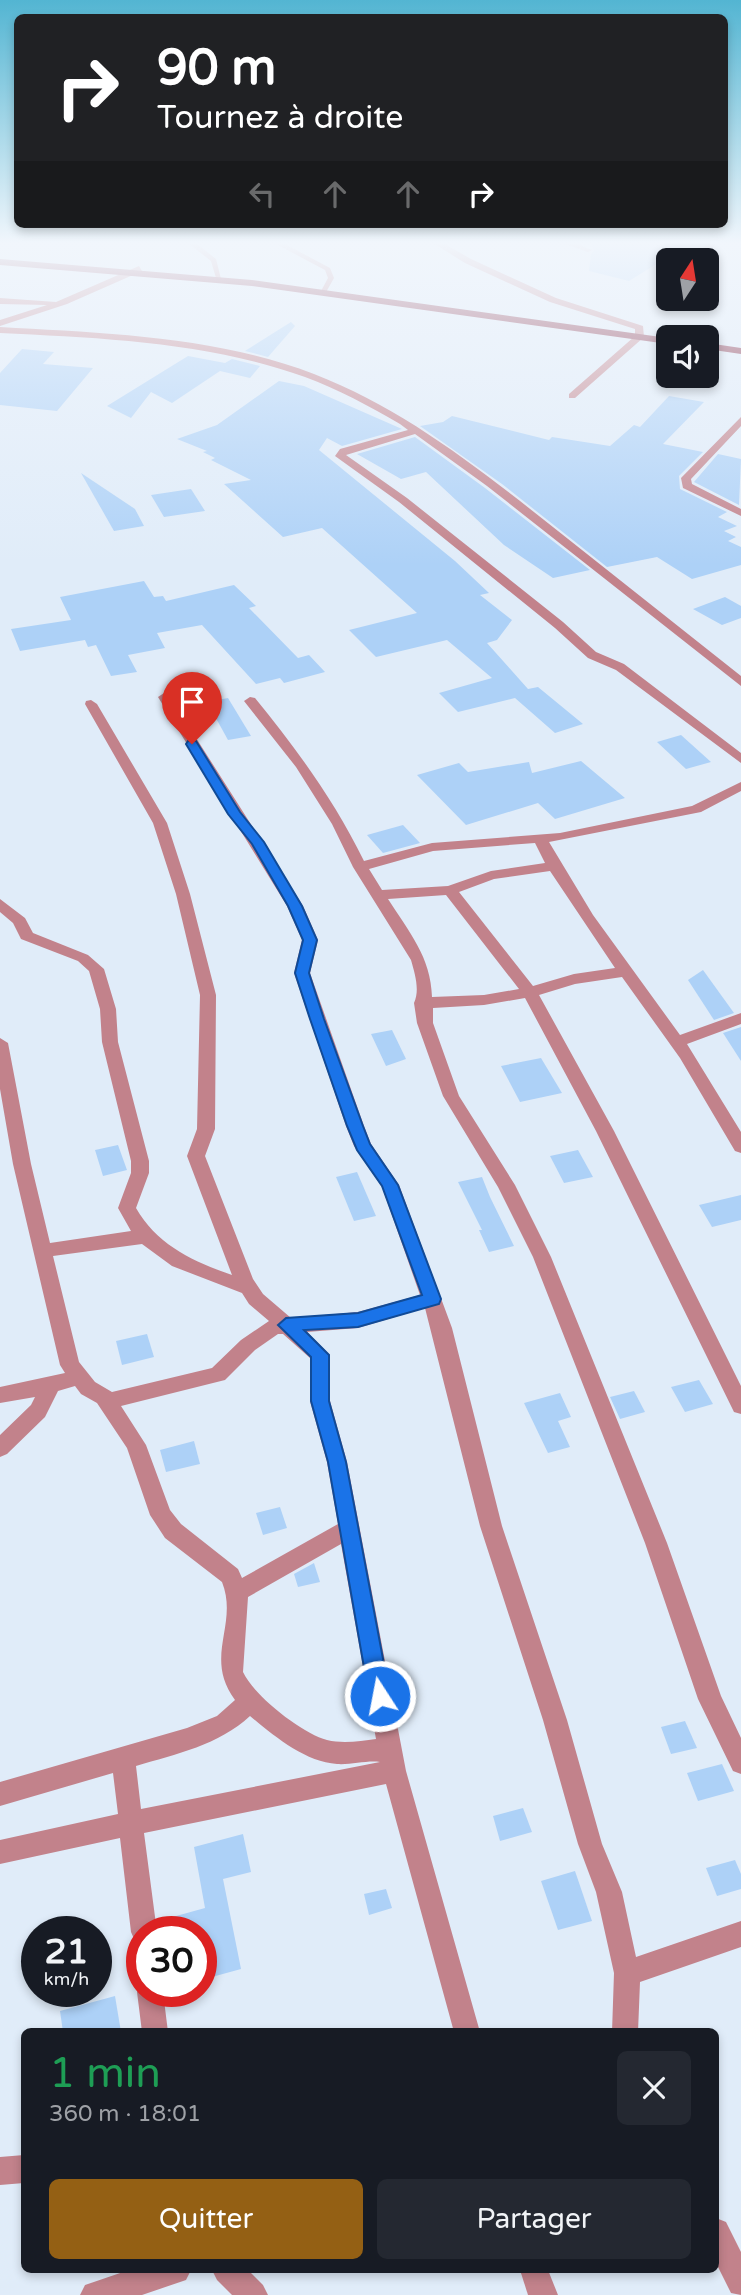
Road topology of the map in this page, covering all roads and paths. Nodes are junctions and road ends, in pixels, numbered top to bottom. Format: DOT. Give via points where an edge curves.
graph roads {
  1 [pos="195,350"];
  2 [pos="624,350"];
  3 [pos="572,396"];
  4 [pos="741,420"];
  5 [pos="415,431"];
  6 [pos="741,513"];
  7 [pos="741,682"];
  8 [pos="164,697"];
  9 [pos="250,701"];
  10 [pos="91,704"];
  11 [pos="741,759"];
  12 [pos="741,786"];
  13 [pos="540,838"];
  14 [pos="553,866"];
  15 [pos="360,867"];
  16 [pos="450,890"];
  17 [pos="377,895"];
  18 [pos="0,904"];
  19 [pos="624,972"];
  20 [pos="530,992"];
  21 [pos="422,1003"];
  22 [pos="741,1018"];
  23 [pos="677,1042"];
  24 [pos="0,1043"];
  25 [pos="741,1147"];
  26 [pos="147,1236"];
  27 [pos="43,1251"];
  28 [pos="249,1288"];
  29 [pos="432,1299"];
  30 [pos="286,1325"];
  31 [pos="78,1377"];
  32 [pos="51,1385"];
  33 [pos="0,1395"];
  34 [pos="108,1401"];
  35 [pos="741,1406"];
  36 [pos="0,1448"];
  37 [pos="348,1529"];
  38 [pos="236,1592"];
  39 [pos="251,1701"];
  40 [pos="123,1759"];
  41 [pos="392,1760"];
  42 [pos="741,1763"];
  43 [pos="0,1794"];
  44 [pos="132,1823"];
  45 [pos="0,1852"];
  46 [pos="142,1916"];
  47 [pos="741,1934"];
  48 [pos="627,1973"];
  49 [pos="152,2007"];
  50 [pos="154,2028"];
  51 [pos="466,2028"];
  52 [pos="625,2028"];
  53 [pos="21,2169"];
  54 [pos="0,2171"];
  55 [pos="719,2238"];
  56 [pos="166,2273"];
  57 [pos="230,2273"];
  58 [pos="535,2273"];
  59 [pos="741,2283"];
  60 [pos="95,2295"];
  61 [pos="253,2295"];
  62 [pos="542,2295"];
  1 -- 5 [label="street" via="305,374 396,415"];
  2 -- 3 [label="street"];
  4 -- 6 [label="street" via="687,478 687,486"];
  5 -- 7 [label="street" via="471,467"];
  5 -- 11 [label="street" via="340,456 403,499 592,656 620,667"];
  8 -- 29 [label="street" via="295,906 310,940 302,973 317,1019 363,1146 390,1185"];
  9 -- 15 [label="street" via="302,765"];
  10 -- 28 [label="street" via="160,823 183,894 210,1010 206,1129 196,1156"];
  12 -- 13 [label="street" via="696,809"];
  13 -- 14 [label="street"];
  13 -- 15 [label="street" via="432,847"];
  14 -- 16 [label="street" via="491,876"];
  14 -- 19 [label="street"];
  15 -- 17 [label="street"];
  16 -- 17 [label="street"];
  16 -- 20 [label="street"];
  17 -- 21 [label="street" via="419,960 424,976"];
  18 -- 26 [label="street" via="20,921 26,936 83,958 96,970 140,1161 127,1208"];
  19 -- 20 [label="street" via="574,979"];
  19 -- 23 [label="street"];
  20 -- 21 [label="street"];
  20 -- 35 [label="street" via="605,1131"];
  21 -- 42 [label="street" via="425,1023 461,1116 506,1185 542,1257 656,1543 710,1699"];
  22 -- 23 [label="street"];
  23 -- 25 [label="street"];
  24 -- 27 [label="street"];
  26 -- 27 [label="street"];
  26 -- 28 [label="street" via="197,1272"];
  27 -- 31 [label="street" via="70,1365"];
  28 -- 30 [label="street"];
  29 -- 30 [label="street" via="358,1320"];
  29 -- 48 [label="street" via="491,1526 609,1892"];
  30 -- 34 [label="street" via="274,1327 248,1345 218,1374"];
  30 -- 37 [label="street" via="320,1355 320,1401 337,1462"];
  31 -- 32 [label="street"];
  31 -- 34 [label="street"];
  32 -- 33 [label="street"];
  32 -- 36 [label="street" via="38,1411"];
  34 -- 38 [label="street" via="136,1445 161,1515 173,1531 230,1576"];
  37 -- 38 [label="street"];
  37 -- 41 [label="street"];
  38 -- 39 [label="street" via="239,1617 232,1671 235,1684"];
  39 -- 40 [label="street" via="225,1724"];
  39 -- 41 [label="street" via="292,1734 320,1749"];
  40 -- 43 [label="street"];
  40 -- 44 [label="street"];
  41 -- 44 [label="street"];
  41 -- 51 [label="street"];
  44 -- 45 [label="street"];
  44 -- 46 [label="street"];
  47 -- 48 [label="street"];
  48 -- 52 [label="street"];
  49 -- 50 [label="street"];
  53 -- 54 [label="street"];
  55 -- 59 [label="street"];
  56 -- 60 [label="street"];
  57 -- 61 [label="street"];
  58 -- 62 [label="street"];
}
